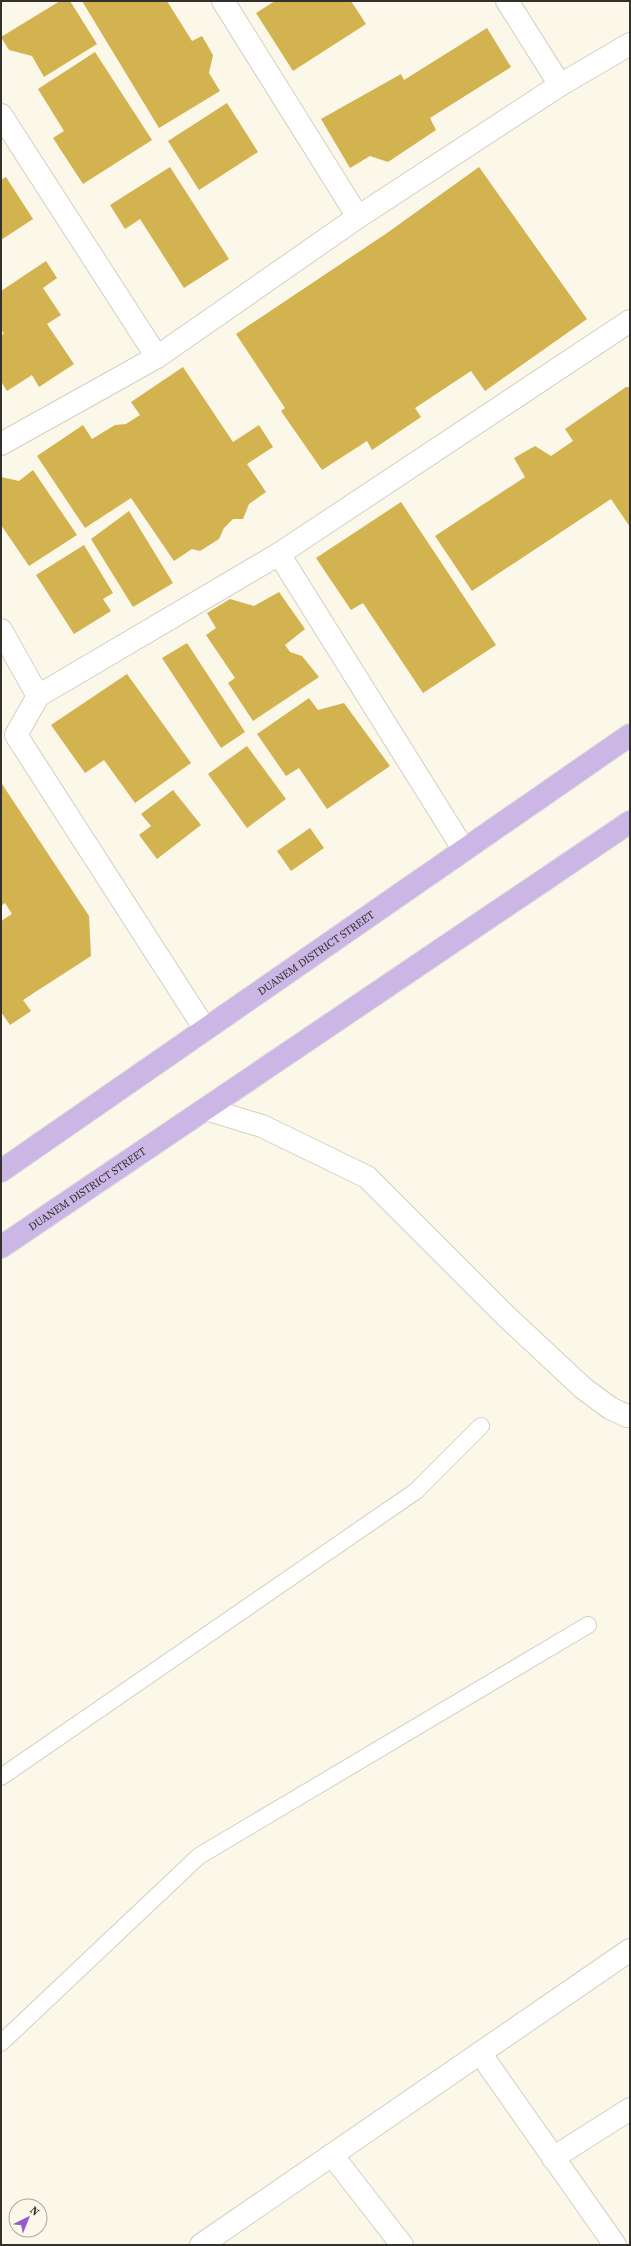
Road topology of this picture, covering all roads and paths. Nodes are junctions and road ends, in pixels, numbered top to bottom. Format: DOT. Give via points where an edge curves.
graph roads {
  1 [pos="223,1"];
  2 [pos="507,1"];
  3 [pos="630,44"];
  4 [pos="560,85"];
  5 [pos="1,114"];
  6 [pos="358,217"];
  7 [pos="630,320"];
  8 [pos="157,357"];
  9 [pos="1,444"];
  10 [pos="279,554"];
  11 [pos="1,630"];
  12 [pos="38,696"];
  13 [pos="630,735"];
  14 [pos="8,740"];
  15 [pos="630,822"];
  16 [pos="464,850"];
  17 [pos="205,1029"];
  18 [pos="206,1109"];
  19 [pos="1,1171"];
  20 [pos="1,1247"];
  21 [pos="630,1415"];
  22 [pos="481,1426"];
  23 [pos="588,1625"];
  24 [pos="1,1777"];
  25 [pos="630,1950"];
  26 [pos="1,2043"];
  27 [pos="480,2053"];
  28 [pos="630,2109"];
  29 [pos="332,2155"];
  30 [pos="554,2158"];
  31 [pos="201,2245"];
  32 [pos="402,2245"];
  33 [pos="615,2245"];
  1 -- 6 [label="street"];
  2 -- 4 [label="street"];
  3 -- 4 [label="street"];
  4 -- 6 [label="street"];
  5 -- 8 [label="street"];
  6 -- 8 [label="street"];
  7 -- 10 [label="street"];
  8 -- 9 [label="street"];
  10 -- 12 [label="street"];
  10 -- 16 [label="street"];
  11 -- 12 [label="street"];
  12 -- 14 [label="street"];
  13 -- 16 [label="main road, DUANEM DISTRICT STREET"];
  14 -- 17 [label="street"];
  15 -- 18 [label="main road, DUANEM DISTRICT STREET"];
  16 -- 17 [label="main road, DUANEM DISTRICT STREET"];
  17 -- 19 [label="main road, DUANEM DISTRICT STREET"];
  18 -- 20 [label="main road, DUANEM DISTRICT STREET"];
  18 -- 21 [label="street" via="262,1126 367,1177 506,1316 583,1388 610,1408"];
  22 -- 24 [label="lane" via="416,1491"];
  23 -- 26 [label="lane" via="199,1856"];
  25 -- 27 [label="street"];
  27 -- 29 [label="street"];
  27 -- 30 [label="street"];
  28 -- 30 [label="street"];
  29 -- 31 [label="street"];
  29 -- 32 [label="street"];
  30 -- 33 [label="street"];
}
